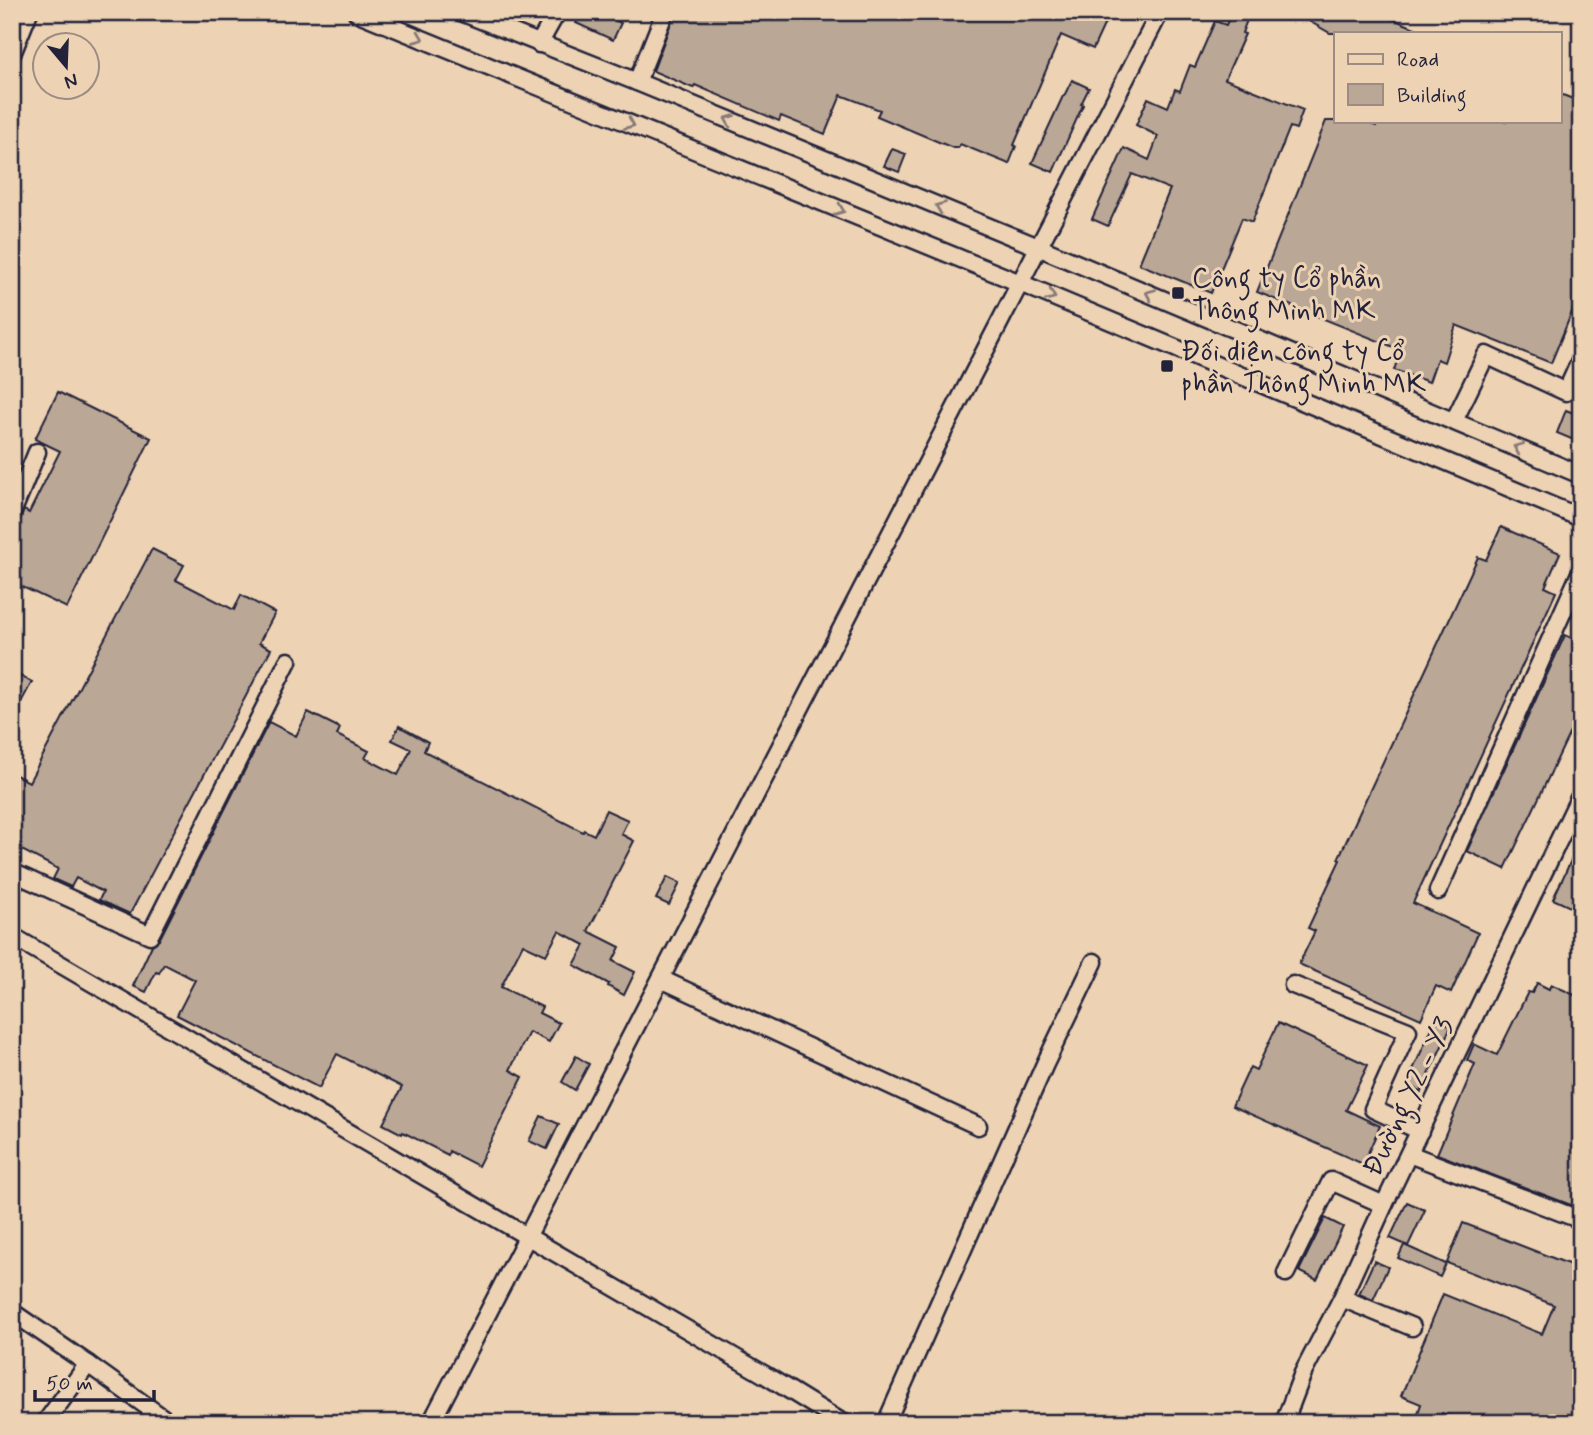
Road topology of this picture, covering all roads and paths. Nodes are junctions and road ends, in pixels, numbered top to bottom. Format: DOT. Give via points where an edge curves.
graph roads {
  1 [pos="29,12"];
  2 [pos="356,12"];
  3 [pos="461,12"];
  4 [pos="557,12"];
  5 [pos="665,12"];
  6 [pos="1160,12"];
  7 [pos="539,44"];
  8 [pos="12,54"];
  9 [pos="637,82"];
  10 [pos="1038,247"];
  11 [pos="1020,283"];
  12 [pos="1581,359"];
  13 [pos="1454,421"];
  14 [pos="37,452"];
  15 [pos="1581,475"];
  16 [pos="12,513"];
  17 [pos="1581,518"];
  18 [pos="1581,570"];
  19 [pos="288,661"];
  20 [pos="1581,794"];
  21 [pos="12,872"];
  22 [pos="1438,891"];
  23 [pos="12,936"];
  24 [pos="1094,962"];
  25 [pos="661,979"];
  26 [pos="1293,985"];
  27 [pos="978,1126"];
  28 [pos="1420,1131"];
  29 [pos="1409,1154"];
  30 [pos="1384,1205"];
  31 [pos="1581,1220"];
  32 [pos="527,1237"];
  33 [pos="1286,1273"];
  34 [pos="1342,1298"];
  35 [pos="12,1312"];
  36 [pos="1412,1327"];
  37 [pos="88,1364"];
  38 [pos="45,1423"];
  39 [pos="170,1423"];
  40 [pos="431,1423"];
  41 [pos="843,1423"];
  42 [pos="886,1423"];
  43 [pos="1284,1423"];
  1 -- 8 [label="street"];
  2 -- 11 [label="street, one-way"];
  3 -- 7 [label="street"];
  4 -- 7 [label="street"];
  5 -- 9 [label="street"];
  6 -- 10 [label="street"];
  7 -- 9 [label="street"];
  10 -- 9 [label="street, one-way"];
  10 -- 11 [label="street"];
  13 -- 10 [label="street, one-way"];
  11 -- 17 [label="street, one-way"];
  11 -- 25 [label="street"];
  12 -- 13 [label="street" via="1566,393 1486,355"];
  15 -- 13 [label="street, one-way"];
  14 -- 16 [label="street"];
  18 -- 22 [label="street"];
  19 -- 21 [label="street" via="150,935"];
  20 -- 28 [label="street, Đường Y2 - Y3"];
  23 -- 32 [label="street"];
  24 -- 42 [label="street"];
  25 -- 27 [label="street"];
  25 -- 32 [label="street"];
  26 -- 28 [label="street" via="1408,1031 1373,1109"];
  28 -- 29 [label="street, Đường Y2 - Y3"];
  29 -- 30 [label="street, Đường Y2 - Y3"];
  29 -- 31 [label="street"];
  30 -- 33 [label="street" via="1331,1181"];
  30 -- 34 [label="street, Đường Y2 - Y3"];
  32 -- 40 [label="street"];
  32 -- 41 [label="street"];
  34 -- 36 [label="street"];
  34 -- 43 [label="street, Đường Y2 - Y3"];
  35 -- 37 [label="street"];
  37 -- 38 [label="street"];
  37 -- 39 [label="street"];
}
